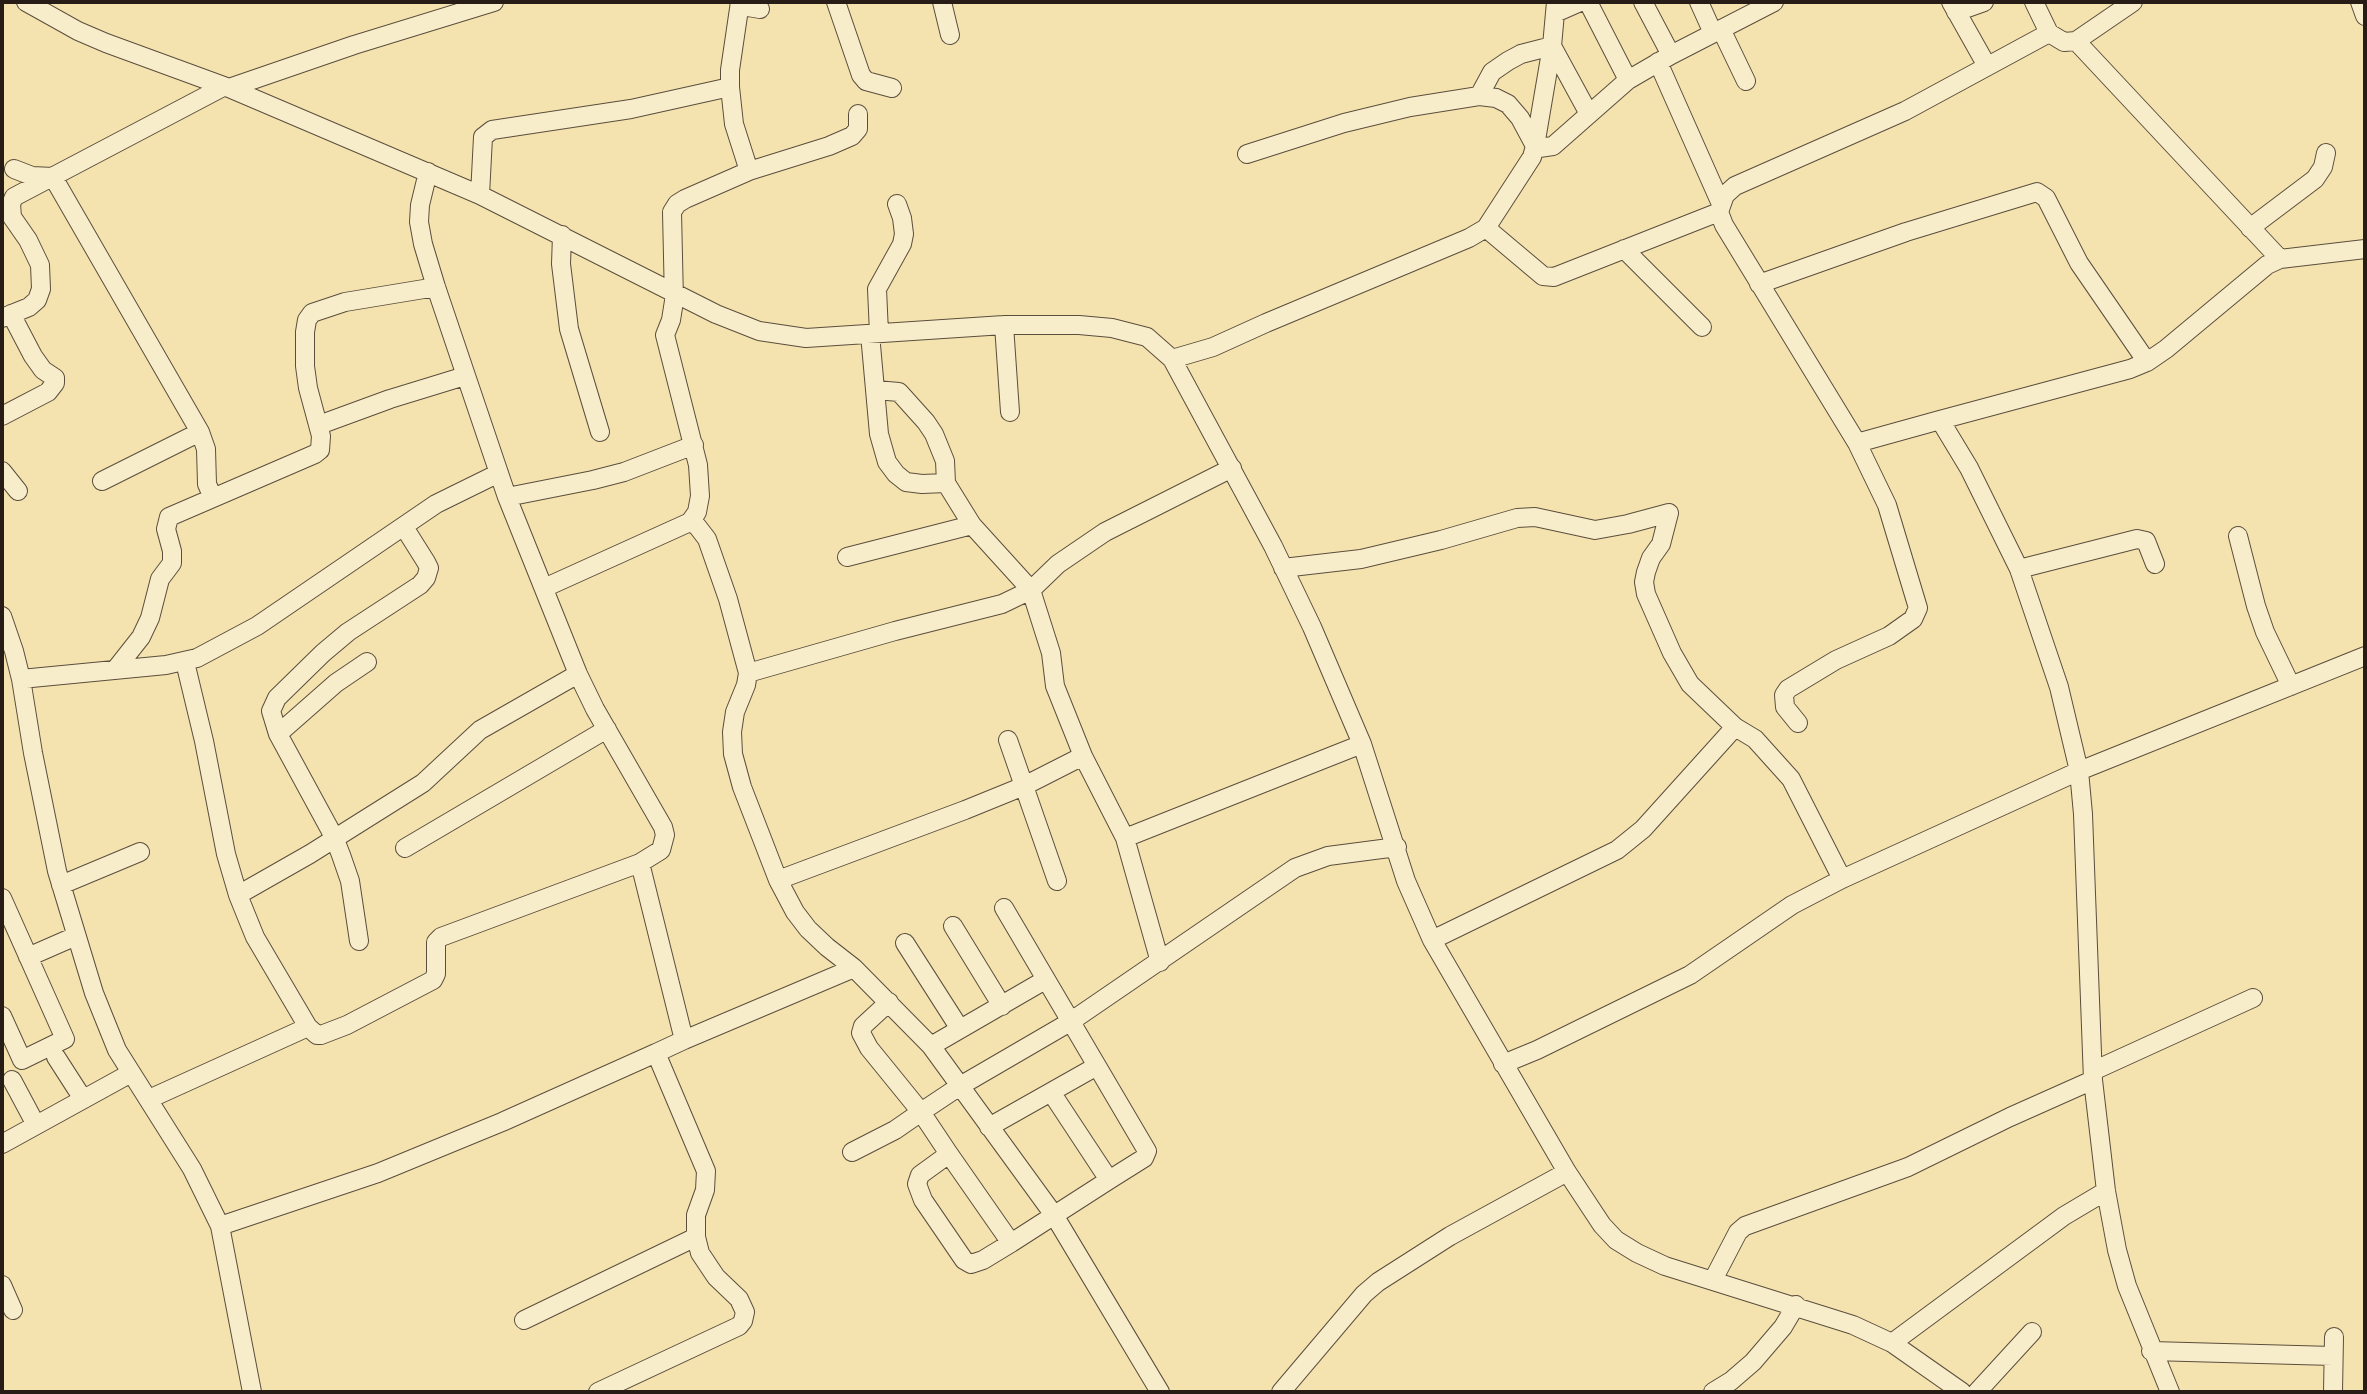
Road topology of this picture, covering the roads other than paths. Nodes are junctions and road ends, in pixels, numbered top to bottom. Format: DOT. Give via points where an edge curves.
graph roads {
  1 [pos="26,2"];
  2 [pos="495,2"];
  3 [pos="739,2"];
  4 [pos="836,2"];
  5 [pos="943,2"];
  6 [pos="1580,2"];
  7 [pos="1588,2"];
  8 [pos="1643,2"];
  9 [pos="1699,2"];
  10 [pos="1984,2"];
  11 [pos="2034,2"];
  12 [pos="2133,2"];
  13 [pos="2360,2"];
  14 [pos="1764,4"];
  15 [pos="1556,7"];
  16 [pos="1953,7"];
  17 [pos="760,9"];
  18 [pos="2365,16"];
  19 [pos="1717,31"];
  20 [pos="2049,33"];
  21 [pos="950,35"];
  22 [pos="2077,41"];
  23 [pos="1552,46"];
  24 [pos="1664,59"];
  25 [pos="1987,66"];
  26 [pos="1628,80"];
  27 [pos="1746,81"];
  28 [pos="226,87"];
  29 [pos="730,87"];
  30 [pos="892,88"];
  31 [pos="1479,96"];
  32 [pos="858,114"];
  33 [pos="1589,114"];
  34 [pos="1535,146"];
  35 [pos="1247,153"];
  36 [pos="2326,153"];
  37 [pos="14,169"];
  38 [pos="749,171"];
  39 [pos="428,172"];
  40 [pos="53,177"];
  41 [pos="480,195"];
  42 [pos="897,204"];
  43 [pos="1720,208"];
  44 [pos="1486,228"];
  45 [pos="2250,228"];
  46 [pos="562,235"];
  47 [pos="1625,249"];
  48 [pos="2365,249"];
  49 [pos="2280,259"];
  50 [pos="1759,284"];
  51 [pos="436,287"];
  52 [pos="673,291"];
  53 [pos="6,316"];
  54 [pos="1004,325"];
  55 [pos="1702,327"];
  56 [pos="875,334"];
  57 [pos="1172,359"];
  58 [pos="2147,362"];
  59 [pos="465,376"];
  60 [pos="876,390"];
  61 [pos="1010,412"];
  62 [pos="2,416"];
  63 [pos="1940,420"];
  64 [pos="318,425"];
  65 [pos="200,432"];
  66 [pos="600,432"];
  67 [pos="1857,443"];
  68 [pos="694,445"];
  69 [pos="1232,468"];
  70 [pos="2,471"];
  71 [pos="499,473"];
  72 [pos="102,481"];
  73 [pos="946,482"];
  74 [pos="18,491"];
  75 [pos="507,496"];
  76 [pos="214,498"];
  77 [pos="690,522"];
  78 [pos="972,525"];
  79 [pos="404,527"];
  80 [pos="2238,536"];
  81 [pos="846,557"];
  82 [pos="2155,564"];
  83 [pos="1283,568"];
  84 [pos="2018,569"];
  85 [pos="544,588"];
  86 [pos="1031,590"];
  87 [pos="2,616"];
  88 [pos="2365,656"];
  89 [pos="186,662"];
  90 [pos="367,662"];
  91 [pos="115,670"];
  92 [pos="748,673"];
  93 [pos="578,674"];
  94 [pos="21,679"];
  95 [pos="2291,686"];
  96 [pos="1798,723"];
  97 [pos="1735,727"];
  98 [pos="607,729"];
  99 [pos="278,734"];
  100 [pos="1008,740"];
  101 [pos="1362,744"];
  102 [pos="1083,756"];
  103 [pos="2079,771"];
  104 [pos="1024,786"];
  105 [pos="334,837"];
  106 [pos="1125,838"];
  107 [pos="1396,847"];
  108 [pos="405,848"];
  109 [pos="141,852"];
  110 [pos="640,863"];
  111 [pos="1842,879"];
  112 [pos="778,880"];
  113 [pos="1057,881"];
  114 [pos="61,886"];
  115 [pos="238,895"];
  116 [pos="2,898"];
  117 [pos="1004,908"];
  118 [pos="953,926"];
  119 [pos="76,936"];
  120 [pos="1432,940"];
  121 [pos="359,941"];
  122 [pos="905,943"];
  123 [pos="28,957"];
  124 [pos="1160,962"];
  125 [pos="854,968"];
  126 [pos="1045,980"];
  127 [pos="2253,998"];
  128 [pos="889,1002"];
  129 [pos="1002,1006"];
  130 [pos="2,1016"];
  131 [pos="1070,1022"];
  132 [pos="308,1027"];
  133 [pos="960,1029"];
  134 [pos="684,1040"];
  135 [pos="931,1046"];
  136 [pos="656,1053"];
  137 [pos="56,1057"];
  138 [pos="1503,1064"];
  139 [pos="1097,1066"];
  140 [pos="131,1073"];
  141 [pos="2093,1076"];
  142 [pos="12,1080"];
  143 [pos="960,1086"];
  144 [pos="1051,1092"];
  145 [pos="83,1099"];
  146 [pos="149,1099"];
  147 [pos="921,1112"];
  148 [pos="36,1125"];
  149 [pos="989,1128"];
  150 [pos="2,1144"];
  151 [pos="852,1152"];
  152 [pos="949,1154"];
  153 [pos="1567,1172"];
  154 [pos="1109,1180"];
  155 [pos="2106,1191"];
  156 [pos="1054,1215"];
  157 [pos="220,1226"];
  158 [pos="696,1237"];
  159 [pos="1011,1243"];
  160 [pos="1713,1280"];
  161 [pos="2,1285"];
  162 [pos="1796,1305"];
  163 [pos="13,1310"];
  164 [pos="524,1320"];
  165 [pos="2032,1332"];
  166 [pos="2334,1337"];
  167 [pos="1892,1343"];
  168 [pos="2151,1351"];
  169 [pos="2333,1356"];
  170 [pos="252,1392"];
  171 [pos="598,1392"];
  172 [pos="1160,1392"];
  173 [pos="1281,1392"];
  174 [pos="1713,1392"];
  175 [pos="1962,1392"];
  176 [pos="1978,1392"];
  177 [pos="2170,1392"];
  178 [pos="2333,1392"];
  1 -- 28 [label="street" via="106,43"];
  2 -- 28 [label="street"];
  3 -- 17 [label="street"];
  3 -- 29 [label="street"];
  4 -- 30 [label="street" via="861,75 866,81"];
  5 -- 21 [label="street"];
  6 -- 15 [label="street"];
  7 -- 26 [label="street"];
  8 -- 24 [label="street"];
  9 -- 19 [label="street"];
  10 -- 16 [label="street"];
  11 -- 20 [label="street"];
  12 -- 22 [label="street"];
  13 -- 18 [label="street"];
  14 -- 19 [label="street"];
  15 -- 23 [label="street"];
  16 -- 25 [label="street"];
  19 -- 24 [label="street"];
  19 -- 27 [label="street"];
  20 -- 22 [label="street" via="2064,42"];
  20 -- 25 [label="street"];
  22 -- 45 [label="street"];
  23 -- 31 [label="street" via="1508,61 1492,72"];
  23 -- 33 [label="street"];
  23 -- 34 [label="street"];
  24 -- 26 [label="street"];
  24 -- 43 [label="street"];
  25 -- 43 [label="street" via="1905,111 1735,186"];
  26 -- 33 [label="street"];
  28 -- 39 [label="street"];
  28 -- 40 [label="street"];
  29 -- 38 [label="street" via="734,124"];
  29 -- 41 [label="street" via="631,109 492,130 483,137"];
  31 -- 34 [label="street" via="1496,97 1508,104"];
  31 -- 35 [label="street" via="1343,123"];
  32 -- 38 [label="street" via="858,129 852,136"];
  33 -- 34 [label="street" via="1553,146"];
  34 -- 44 [label="street"];
  36 -- 45 [label="street" via="2315,179"];
  37 -- 40 [label="street"];
  38 -- 52 [label="street" via="674,207"];
  39 -- 41 [label="street"];
  39 -- 51 [label="street" via="419,222"];
  40 -- 53 [label="street" via="14,197 11,204 12,217 35,253 42,278 37,300"];
  40 -- 65 [label="street"];
  41 -- 46 [label="street"];
  42 -- 56 [label="street" via="904,234 877,289"];
  43 -- 47 [label="street"];
  43 -- 50 [label="street" via="1724,225"];
  44 -- 47 [label="street" via="1547,277"];
  44 -- 57 [label="street" via="1213,347"];
  45 -- 49 [label="street"];
  46 -- 52 [label="street"];
  46 -- 66 [label="street" via="569,329"];
  47 -- 55 [label="street"];
  48 -- 49 [label="street"];
  49 -- 58 [label="street"];
  50 -- 58 [label="street" via="2037,192 2046,198 2079,263"];
  50 -- 67 [label="street"];
  51 -- 59 [label="street"];
  51 -- 64 [label="street" via="345,302 312,313 305,332 305,366"];
  52 -- 56 [label="street" via="759,331 806,338"];
  52 -- 68 [label="street" via="665,335"];
  53 -- 62 [label="street" via="55,383 48,392"];
  54 -- 56 [label="street"];
  54 -- 57 [label="street" via="1079,325 1131,332 1147,337"];
  54 -- 61 [label="street"];
  56 -- 60 [label="street"];
  57 -- 69 [label="street"];
  58 -- 63 [label="street"];
  59 -- 64 [label="street"];
  59 -- 71 [label="street"];
  60 -- 73 [label="street" via="900,392 926,422 945,461"];
  60 -- 73 [label="street" via="883,451 896,474 914,484"];
  63 -- 67 [label="street"];
  63 -- 84 [label="street"];
  64 -- 76 [label="street" via="321,445 315,454"];
  65 -- 72 [label="street"];
  65 -- 76 [label="street" via="206,449 207,484"];
  67 -- 96 [label="street" via="1886,505 1918,608 1913,619 1889,636 1788,689 1785,707"];
  68 -- 75 [label="street" via="613,475"];
  68 -- 77 [label="street" via="700,496"];
  69 -- 83 [label="street"];
  69 -- 86 [label="street" via="1105,532 1058,564"];
  70 -- 74 [label="street"];
  71 -- 75 [label="street"];
  71 -- 79 [label="street" via="436,504"];
  73 -- 78 [label="street"];
  75 -- 85 [label="street"];
  76 -- 91 [label="street" via="169,517 166,529 172,563 160,579 141,637"];
  77 -- 85 [label="street"];
  77 -- 92 [label="street" via="707,539"];
  78 -- 81 [label="street"];
  78 -- 86 [label="street"];
  79 -- 89 [label="street" via="257,626"];
  79 -- 99 [label="street" via="429,568 426,578 348,632 277,698 271,711"];
  80 -- 95 [label="street" via="2265,632"];
  82 -- 84 [label="street" via="2141,538"];
  83 -- 97 [label="street" via="1361,559 1517,518 1535,517 1595,530 1668,513 1661,544 1646,572 1646,594 1690,684"];
  83 -- 101 [label="street"];
  84 -- 103 [label="street" via="2059,687"];
  85 -- 93 [label="street"];
  86 -- 92 [label="street" via="981,611"];
  86 -- 102 [label="street" via="1051,653 1055,686"];
  87 -- 94 [label="street"];
  88 -- 95 [label="street"];
  89 -- 91 [label="street"];
  89 -- 115 [label="street"];
  90 -- 99 [label="street"];
  91 -- 94 [label="street"];
  92 -- 112 [label="street" via="735,712 733,754"];
  93 -- 98 [label="street"];
  93 -- 105 [label="street" via="480,730 423,783"];
  94 -- 114 [label="street"];
  95 -- 103 [label="street"];
  97 -- 111 [label="street" via="1755,739 1791,779"];
  97 -- 120 [label="street" via="1643,829 1617,850"];
  98 -- 108 [label="street"];
  98 -- 110 [label="street" via="665,835 661,850"];
  99 -- 105 [label="street"];
  100 -- 104 [label="street"];
  101 -- 106 [label="street"];
  101 -- 107 [label="street"];
  102 -- 104 [label="street"];
  102 -- 106 [label="street"];
  103 -- 111 [label="street"];
  103 -- 141 [label="street"];
  104 -- 112 [label="street"];
  104 -- 113 [label="street"];
  105 -- 115 [label="street"];
  105 -- 121 [label="street" via="350,881"];
  106 -- 124 [label="street"];
  107 -- 120 [label="street"];
  107 -- 124 [label="street" via="1328,856 1295,868"];
  109 -- 114 [label="street"];
  110 -- 132 [label="street" via="441,937 436,942 433,980 328,1034 317,1035"];
  110 -- 134 [label="street"];
  111 -- 138 [label="street" via="1791,905 1690,975"];
  112 -- 125 [label="street" via="808,929"];
  114 -- 119 [label="street"];
  115 -- 132 [label="street" via="255,937"];
  116 -- 123 [label="street"];
  117 -- 126 [label="street"];
  118 -- 129 [label="street"];
  119 -- 123 [label="street"];
  119 -- 140 [label="street" via="107,1028"];
  120 -- 138 [label="street"];
  122 -- 133 [label="street"];
  123 -- 130 [label="street" via="65,1039 22,1060"];
  124 -- 131 [label="street"];
  125 -- 128 [label="street"];
  125 -- 134 [label="street"];
  126 -- 129 [label="street"];
  126 -- 131 [label="street"];
  127 -- 141 [label="street"];
  128 -- 135 [label="street"];
  128 -- 147 [label="street" via="861,1033"];
  129 -- 133 [label="street"];
  131 -- 139 [label="street"];
  131 -- 143 [label="street"];
  132 -- 146 [label="street"];
  133 -- 135 [label="street"];
  134 -- 136 [label="street"];
  135 -- 143 [label="street"];
  136 -- 157 [label="street" via="378,1173"];
  136 -- 158 [label="street" via="706,1171"];
  137 -- 145 [label="street"];
  138 -- 153 [label="street"];
  139 -- 144 [label="street"];
  139 -- 154 [label="street" via="1147,1151"];
  140 -- 145 [label="street"];
  140 -- 146 [label="street"];
  141 -- 155 [label="street"];
  141 -- 160 [label="street" via="1908,1167 1745,1226"];
  142 -- 148 [label="street"];
  143 -- 147 [label="street"];
  143 -- 149 [label="street"];
  144 -- 149 [label="street"];
  144 -- 154 [label="street"];
  145 -- 148 [label="street"];
  146 -- 157 [label="street"];
  147 -- 151 [label="street"];
  147 -- 152 [label="street"];
  148 -- 150 [label="street"];
  149 -- 156 [label="street"];
  152 -- 159 [label="street"];
  152 -- 159 [label="street" via="920,1175 917,1184 964,1259 976,1263"];
  153 -- 160 [label="street" via="1616,1240 1665,1266"];
  153 -- 173 [label="street" via="1450,1236 1378,1282"];
  154 -- 156 [label="street"];
  155 -- 167 [label="street" via="2064,1216"];
  155 -- 168 [label="street" via="2127,1286"];
  156 -- 159 [label="street"];
  156 -- 172 [label="street"];
  157 -- 170 [label="street"];
  158 -- 164 [label="street"];
  158 -- 171 [label="street" via="712,1272 739,1299 745,1312 743,1321 715,1339"];
  160 -- 162 [label="street"];
  161 -- 163 [label="street"];
  162 -- 167 [label="street"];
  162 -- 174 [label="street" via="1753,1362"];
  165 -- 176 [label="street"];
  166 -- 169 [label="street"];
  167 -- 175 [label="street"];
  168 -- 169 [label="street"];
  168 -- 177 [label="street"];
  169 -- 178 [label="street"];
}
